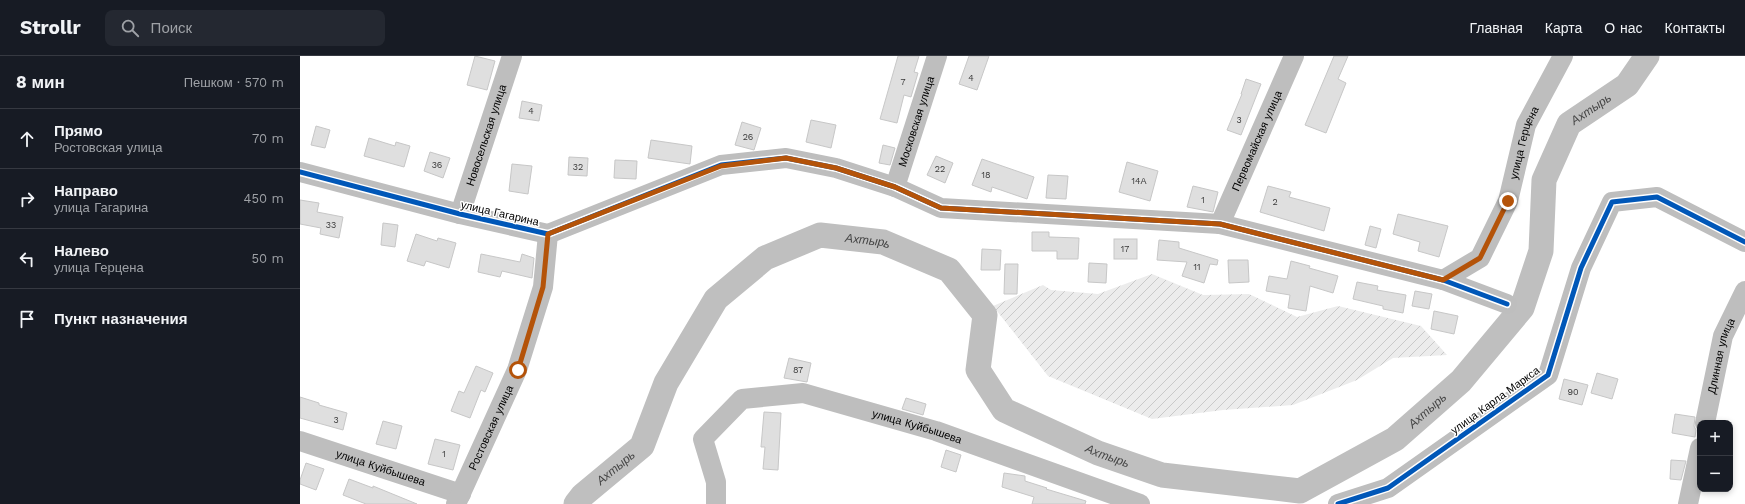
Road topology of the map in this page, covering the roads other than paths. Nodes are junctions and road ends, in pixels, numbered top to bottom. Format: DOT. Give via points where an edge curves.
graph roads {
  1 [pos="512,56"];
  2 [pos="937,56"];
  3 [pos="1294,56"];
  4 [pos="1563,56"];
  5 [pos="300,172"];
  6 [pos="895,187"];
  7 [pos="460,214"];
  8 [pos="1220,224"];
  9 [pos="548,234"];
  10 [pos="1745,242"];
  11 [pos="1443,280"];
  12 [pos="1745,291"];
  13 [pos="1507,304"];
  14 [pos="1706,420"];
  15 [pos="300,441"];
  16 [pos="1698,456"];
  17 [pos="458,499"];
  18 [pos="716,504"];
  19 [pos="1140,504"];
  20 [pos="1338,504"];
  21 [pos="1688,504"];
  1 -- 7 [label="street, Новосельская улица"];
  2 -- 6 [label="street, Московская улица"];
  3 -- 8 [label="street, Первомайская улица"];
  4 -- 11 [label="street, улица Герцена" via="1526,125 1508,201 1480,258"];
  5 -- 7 [label="street, улица Гагарина"];
  6 -- 8 [label="street, улица Гагарина" via="941,208"];
  6 -- 9 [label="street, улица Гагарина" via="836,168 786,158 721,166"];
  7 -- 9 [label="street, улица Гагарина"];
  8 -- 11 [label="street, улица Гагарина"];
  9 -- 17 [label="street, Ростовская улица" via="543,287 518,370"];
  10 -- 20 [label="street, улица Карла Маркса" via="1657,197 1612,202 1581,268 1548,376 1388,488"];
  11 -- 13 [label="street, улица Гагарина"];
  12 -- 14 [label="street, Длинная улица" via="1723,336"];
  15 -- 17 [label="street, улица Куйбышева"];
  16 -- 21 [label="street"];
  18 -- 19 [label="street, улица Куйбышева" via="716,482 703,439 742,399 803,393 936,431"];
}
